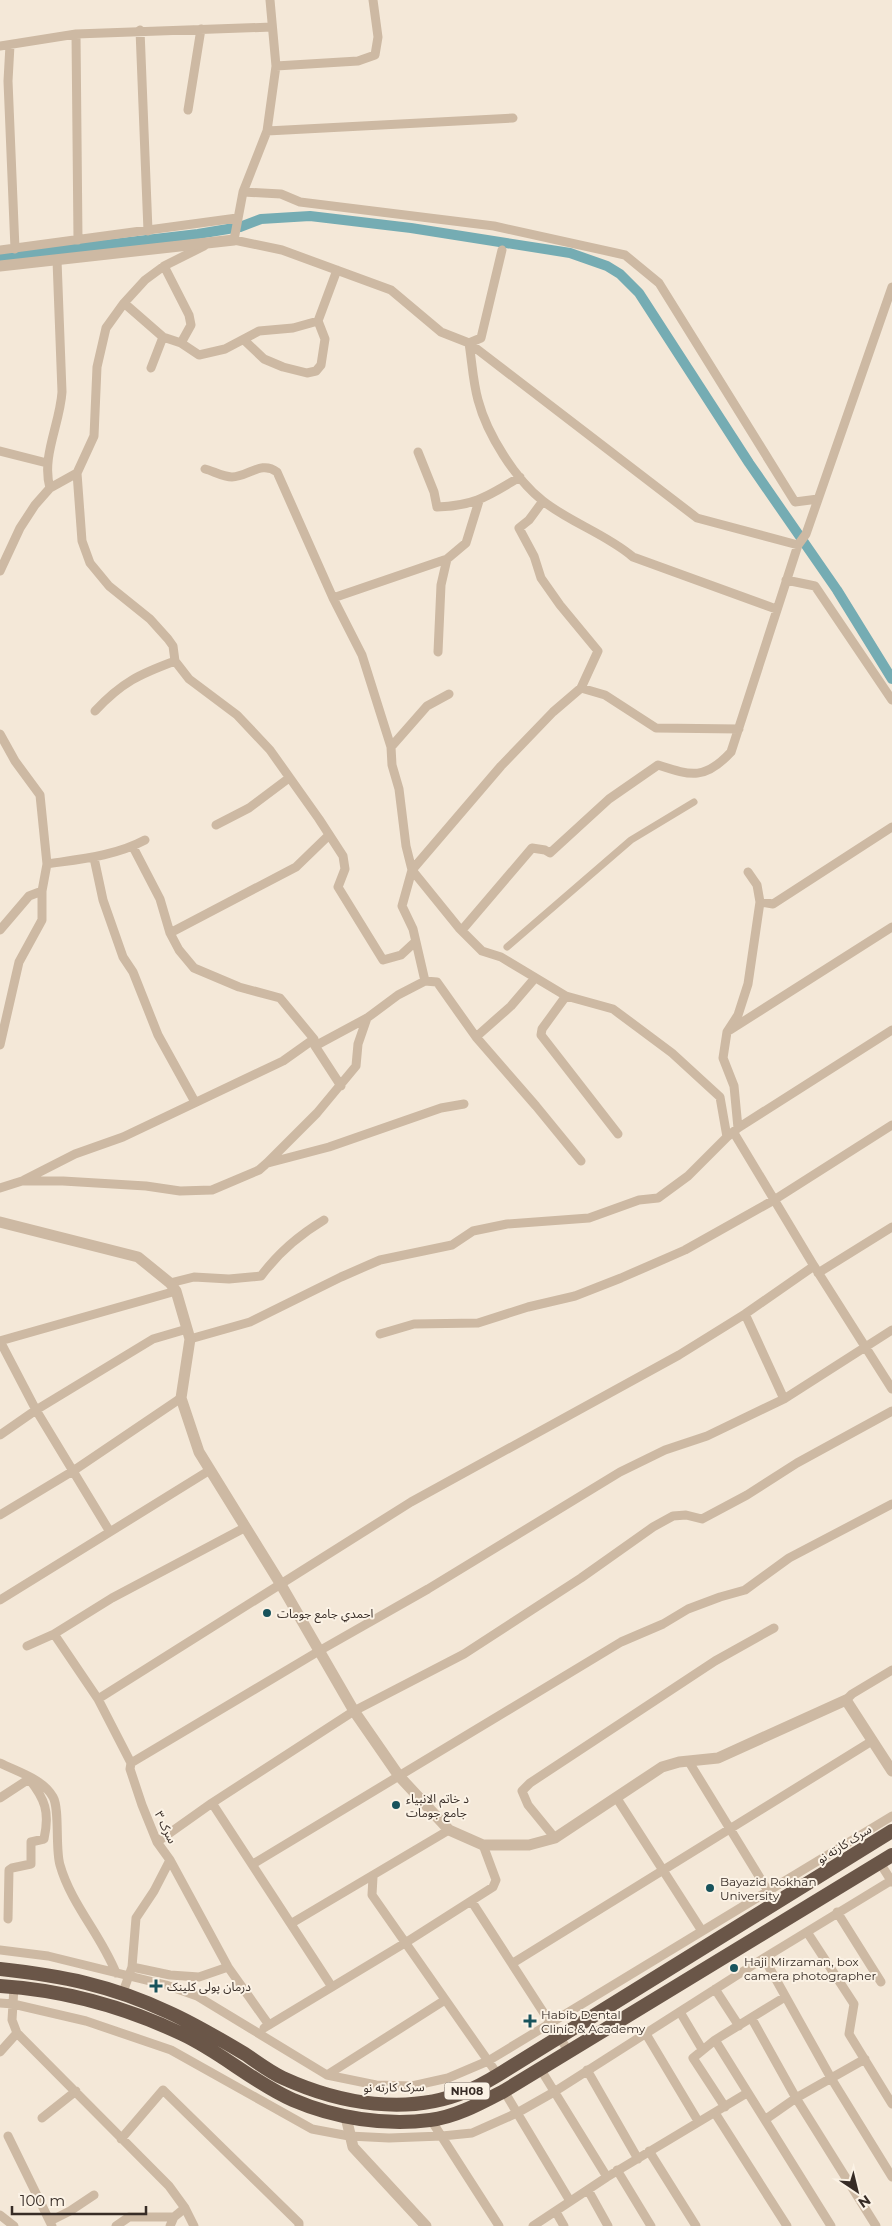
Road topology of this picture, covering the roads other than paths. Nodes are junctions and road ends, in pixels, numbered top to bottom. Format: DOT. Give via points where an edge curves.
graph roads {
  1 [pos="270,0"];
  2 [pos="373,0"];
  3 [pos="272,27"];
  4 [pos="201,29"];
  5 [pos="140,30"];
  6 [pos="76,34"];
  7 [pos="10,45"];
  8 [pos="0,46"];
  9 [pos="276,66"];
  10 [pos="188,110"];
  11 [pos="513,118"];
  12 [pos="267,131"];
  13 [pos="243,192"];
  14 [pos="237,218"];
  15 [pos="148,231"];
  16 [pos="235,235"];
  17 [pos="78,240"];
  18 [pos="218,241"];
  19 [pos="15,249"];
  20 [pos="0,250"];
  21 [pos="502,250"];
  22 [pos="57,260"];
  23 [pos="0,266"];
  24 [pos="164,266"];
  25 [pos="338,270"];
  26 [pos="892,287"];
  27 [pos="124,303"];
  28 [pos="318,321"];
  29 [pos="163,337"];
  30 [pos="244,340"];
  31 [pos="181,343"];
  32 [pos="469,343"];
  33 [pos="151,368"];
  34 [pos="0,451"];
  35 [pos="418,452"];
  36 [pos="47,463"];
  37 [pos="205,469"];
  38 [pos="77,473"];
  39 [pos="520,477"];
  40 [pos="50,488"];
  41 [pos="818,499"];
  42 [pos="479,501"];
  43 [pos="543,501"];
  44 [pos="798,545"];
  45 [pos="447,559"];
  46 [pos="0,571"];
  47 [pos="786,580"];
  48 [pos="333,598"];
  49 [pos="776,609"];
  50 [pos="438,652"];
  51 [pos="176,661"];
  52 [pos="581,688"];
  53 [pos="449,694"];
  54 [pos="892,700"];
  55 [pos="95,710"];
  56 [pos="739,729"];
  57 [pos="0,734"];
  58 [pos="391,747"];
  59 [pos="289,778"];
  60 [pos="694,802"];
  61 [pos="216,825"];
  62 [pos="892,827"];
  63 [pos="328,836"];
  64 [pos="145,840"];
  65 [pos="133,847"];
  66 [pos="94,858"];
  67 [pos="47,864"];
  68 [pos="412,870"];
  69 [pos="748,872"];
  70 [pos="42,891"];
  71 [pos="760,902"];
  72 [pos="892,927"];
  73 [pos="0,930"];
  74 [pos="462,930"];
  75 [pos="170,933"];
  76 [pos="415,942"];
  77 [pos="507,947"];
  78 [pos="535,978"];
  79 [pos="425,981"];
  80 [pos="566,996"];
  81 [pos="367,1018"];
  82 [pos="892,1030"];
  83 [pos="727,1032"];
  84 [pos="476,1037"];
  85 [pos="315,1042"];
  86 [pos="0,1045"];
  87 [pos="340,1086"];
  88 [pos="195,1102"];
  89 [pos="464,1104"];
  90 [pos="892,1125"];
  91 [pos="733,1133"];
  92 [pos="618,1134"];
  93 [pos="581,1161"];
  94 [pos="267,1163"];
  95 [pos="22,1181"];
  96 [pos="0,1188"];
  97 [pos="774,1200"];
  98 [pos="324,1220"];
  99 [pos="0,1222"];
  100 [pos="892,1228"];
  101 [pos="816,1270"];
  102 [pos="173,1287"];
  103 [pos="745,1314"];
  104 [pos="892,1330"];
  105 [pos="189,1334"];
  106 [pos="380,1334"];
  107 [pos="0,1341"];
  108 [pos="865,1346"];
  109 [pos="892,1388"];
  110 [pos="181,1398"];
  111 [pos="784,1399"];
  112 [pos="36,1410"];
  113 [pos="892,1411"];
  114 [pos="0,1436"];
  115 [pos="210,1470"];
  116 [pos="73,1471"];
  117 [pos="892,1504"];
  118 [pos="0,1516"];
  119 [pos="246,1527"];
  120 [pos="110,1532"];
  121 [pos="280,1583"];
  122 [pos="0,1600"];
  123 [pos="774,1628"];
  124 [pos="54,1634"];
  125 [pos="27,1646"];
  126 [pos="319,1650"];
  127 [pos="892,1670"];
  128 [pos="98,1699"];
  129 [pos="846,1700"];
  130 [pos="354,1711"];
  131 [pos="872,1741"];
  132 [pos="689,1762"];
  133 [pos="0,1763"];
  134 [pos="131,1763"];
  135 [pos="892,1771"];
  136 [pos="400,1776"];
  137 [pos="30,1778"];
  138 [pos="0,1798"];
  139 [pos="616,1798"];
  140 [pos="212,1803"];
  141 [pos="892,1816"];
  142 [pos="730,1828"];
  143 [pos="449,1830"];
  144 [pos="892,1832"];
  145 [pos="555,1838"];
  146 [pos="157,1842"];
  147 [pos="483,1845"];
  148 [pos="892,1855"];
  149 [pos="170,1860"];
  150 [pos="880,1863"];
  151 [pos="253,1864"];
  152 [pos="664,1870"];
  153 [pos="373,1877"];
  154 [pos="892,1880"];
  155 [pos="768,1891"];
  156 [pos="472,1902"];
  157 [pos="837,1912"];
  158 [pos="8,1919"];
  159 [pos="292,1923"];
  160 [pos="702,1931"];
  161 [pos="807,1932"];
  162 [pos="405,1943"];
  163 [pos="0,1950"];
  164 [pos="764,1958"];
  165 [pos="513,1962"];
  166 [pos="132,1967"];
  167 [pos="228,1967"];
  168 [pos="0,1969"];
  169 [pos="116,1973"];
  170 [pos="45,1974"];
  171 [pos="129,1976"];
  172 [pos="882,1982"];
  173 [pos="0,1986"];
  174 [pos="14,1987"];
  175 [pos="332,1988"];
  176 [pos="715,1989"];
  177 [pos="43,1990"];
  178 [pos="123,1992"];
  179 [pos="785,1997"];
  180 [pos="445,2000"];
  181 [pos="0,2003"];
  182 [pos="13,2004"];
  183 [pos="680,2012"];
  184 [pos="752,2019"];
  185 [pos="551,2022"];
  186 [pos="269,2025"];
  187 [pos="739,2026"];
  188 [pos="258,2032"];
  189 [pos="17,2033"];
  190 [pos="646,2034"];
  191 [pos="560,2036"];
  192 [pos="715,2040"];
  193 [pos="702,2049"];
  194 [pos="0,2052"];
  195 [pos="569,2052"];
  196 [pos="865,2059"];
  197 [pos="488,2061"];
  198 [pos="541,2070"];
  199 [pos="586,2070"];
  200 [pos="327,2075"];
  201 [pos="498,2075"];
  202 [pos="831,2078"];
  203 [pos="76,2091"];
  204 [pos="504,2091"];
  205 [pos="554,2092"];
  206 [pos="748,2093"];
  207 [pos="796,2098"];
  208 [pos="892,2104"];
  209 [pos="725,2107"];
  210 [pos="517,2112"];
  211 [pos="715,2113"];
  212 [pos="346,2117"];
  213 [pos="42,2118"];
  214 [pos="766,2119"];
  215 [pos="431,2120"];
  216 [pos="698,2121"];
  217 [pos="8,2136"];
  218 [pos="349,2136"];
  219 [pos="442,2136"];
  220 [pos="121,2139"];
  221 [pos="649,2151"];
  222 [pos="638,2159"];
  223 [pos="617,2170"];
  224 [pos="607,2177"];
  225 [pos="892,2177"];
  226 [pos="588,2190"];
  227 [pos="94,2195"];
  228 [pos="570,2201"];
  229 [pos="185,2208"];
  230 [pos="556,2212"];
  231 [pos="0,2215"];
  232 [pos="172,2222"];
  233 [pos="51,2223"];
  234 [pos="14,2226"];
  235 [pos="116,2226"];
  236 [pos="194,2226"];
  237 [pos="299,2226"];
  238 [pos="426,2226"];
  239 [pos="499,2226"];
  240 [pos="533,2226"];
  241 [pos="564,2226"];
  242 [pos="608,2226"];
  243 [pos="651,2226"];
  244 [pos="696,2226"];
  245 [pos="787,2226"];
  246 [pos="831,2226"];
  247 [pos="876,2226"];
  1 -- 3 [label="street"];
  2 -- 9 [label="street" via="378,37 375,55 358,61"];
  3 -- 4 [label="street"];
  3 -- 9 [label="street"];
  4 -- 5 [label="street"];
  4 -- 10 [label="street"];
  5 -- 6 [label="street"];
  5 -- 15 [label="street"];
  6 -- 7 [label="street"];
  6 -- 17 [label="street"];
  7 -- 8 [label="street"];
  7 -- 19 [label="street" via="8,81"];
  9 -- 12 [label="street"];
  11 -- 12 [label="street"];
  12 -- 13 [label="street"];
  13 -- 14 [label="street"];
  13 -- 41 [label="street" via="281,194 300,202 494,226 625,256 659,283 796,502"];
  14 -- 15 [label="street"];
  14 -- 16 [label="street"];
  15 -- 17 [label="street"];
  16 -- 18 [label="street"];
  16 -- 25 [label="street"];
  17 -- 19 [label="street"];
  18 -- 22 [label="street"];
  18 -- 24 [label="street"];
  19 -- 20 [label="street"];
  21 -- 32 [label="street" via="481,338"];
  22 -- 23 [label="street"];
  22 -- 36 [label="street" via="61,406"];
  24 -- 27 [label="street" via="145,280"];
  24 -- 31 [label="street" via="189,315 191,325"];
  25 -- 28 [label="street"];
  25 -- 32 [label="street" via="391,290 441,332"];
  26 -- 41 [label="street"];
  27 -- 29 [label="street"];
  27 -- 38 [label="street" via="106,328 97,367 94,436"];
  28 -- 30 [label="street" via="292,328 259,331"];
  28 -- 30 [label="street" via="325,339 321,365 316,371 307,373 264,359"];
  29 -- 31 [label="street"];
  29 -- 33 [label="street"];
  30 -- 31 [label="street" via="199,355"];
  32 -- 39 [label="street" via="478,401 498,448"];
  32 -- 44 [label="street" via="697,518"];
  34 -- 36 [label="street"];
  35 -- 42 [label="street" via="438,507"];
  36 -- 40 [label="street"];
  37 -- 48 [label="street" via="232,477 262,467 277,472"];
  38 -- 40 [label="street"];
  38 -- 51 [label="street" via="82,541 90,563 109,586 150,619 168,639"];
  39 -- 42 [label="street"];
  39 -- 43 [label="street"];
  40 -- 46 [label="street" via="20,528"];
  41 -- 44 [label="street" via="806,534"];
  42 -- 45 [label="street" via="466,543"];
  43 -- 49 [label="street" via="618,544 633,557"];
  43 -- 52 [label="street" via="519,528 541,578 598,651"];
  44 -- 47 [label="street"];
  45 -- 48 [label="street"];
  45 -- 50 [label="street" via="441,585"];
  47 -- 49 [label="street"];
  47 -- 54 [label="street" via="815,586"];
  48 -- 58 [label="street" via="362,655"];
  49 -- 56 [label="street"];
  51 -- 55 [label="street" via="140,674 113,692"];
  51 -- 59 [label="street" via="189,679 244,722 270,750"];
  52 -- 56 [label="street" via="605,695 656,728"];
  52 -- 68 [label="street" via="552,712 501,766"];
  53 -- 58 [label="street" via="426,706"];
  56 -- 74 [label="street" via="731,752 719,765 693,775 658,765 609,799 550,853 532,848"];
  57 -- 67 [label="street" via="40,795"];
  58 -- 68 [label="street"];
  59 -- 61 [label="street" via="249,808"];
  59 -- 63 [label="street"];
  60 -- 77 [label="street" via="631,840"];
  62 -- 71 [label="street" via="773,904"];
  63 -- 75 [label="street" via="296,867"];
  63 -- 76 [label="street" via="343,856 345,869 338,887 383,960 401,955"];
  64 -- 65 [label="street"];
  65 -- 66 [label="street"];
  65 -- 75 [label="street" via="160,899"];
  66 -- 67 [label="street"];
  66 -- 88 [label="street" via="103,900 123,958 133,972 158,1035"];
  67 -- 70 [label="street"];
  68 -- 74 [label="street"];
  68 -- 76 [label="street" via="402,906 413,929"];
  69 -- 71 [label="street" via="757,885"];
  70 -- 73 [label="street" via="28,896"];
  70 -- 86 [label="street" via="42,920 19,962"];
  71 -- 83 [label="street" via="748,984 738,1015"];
  72 -- 83 [label="street"];
  74 -- 78 [label="street" via="482,951 501,957"];
  75 -- 85 [label="street" via="178,950 194,968 239,987 280,998"];
  76 -- 79 [label="street"];
  78 -- 80 [label="street"];
  78 -- 84 [label="street" via="512,1006"];
  79 -- 81 [label="street" via="398,995"];
  79 -- 84 [label="street" via="437,982 442,987"];
  80 -- 91 [label="street" via="614,1009 672,1053 720,1097"];
  80 -- 92 [label="street" via="541,1035"];
  81 -- 85 [label="street"];
  81 -- 87 [label="street" via="358,1044 356,1066"];
  82 -- 91 [label="street"];
  83 -- 91 [label="street" via="724,1058 734,1086"];
  84 -- 93 [label="street"];
  85 -- 87 [label="street"];
  85 -- 88 [label="street"];
  87 -- 94 [label="street" via="317,1114"];
  88 -- 95 [label="street" via="122,1137 75,1154"];
  89 -- 94 [label="street" via="441,1108 330,1147"];
  90 -- 97 [label="street"];
  91 -- 97 [label="street"];
  91 -- 105 [label="street" via="688,1176 658,1198 639,1200 589,1218 473,1230 452,1245 380,1260 250,1322"];
  94 -- 95 [label="street" via="259,1170 212,1190 180,1192 110,1183"];
  95 -- 96 [label="street"];
  97 -- 101 [label="street"];
  97 -- 106 [label="street" via="684,1250 575,1296 478,1323 414,1324"];
  98 -- 102 [label="street" via="302,1233 261,1276 230,1279 194,1277"];
  99 -- 102 [label="street" via="138,1257"];
  100 -- 101 [label="street"];
  101 -- 103 [label="street"];
  101 -- 108 [label="street"];
  102 -- 105 [label="street"];
  102 -- 107 [label="street"];
  103 -- 111 [label="street"];
  103 -- 121 [label="street" via="679,1355 411,1502"];
  104 -- 108 [label="street"];
  105 -- 110 [label="street"];
  105 -- 112 [label="street" via="153,1339"];
  107 -- 112 [label="street"];
  108 -- 109 [label="street"];
  108 -- 111 [label="street"];
  110 -- 115 [label="street"];
  110 -- 116 [label="street"];
  111 -- 126 [label="street" via="620,1472 428,1589"];
  112 -- 114 [label="street"];
  112 -- 116 [label="street"];
  113 -- 130 [label="street" via="702,1519 673,1516 653,1527 464,1654"];
  115 -- 119 [label="street"];
  115 -- 120 [label="street"];
  116 -- 118 [label="street"];
  116 -- 120 [label="street"];
  117 -- 136 [label="street" via="789,1558 745,1590 688,1609 621,1642"];
  119 -- 121 [label="street"];
  119 -- 124 [label="street" via="112,1598"];
  120 -- 122 [label="street"];
  121 -- 126 [label="street"];
  121 -- 128 [label="street"];
  123 -- 145 [label="street" via="716,1661 530,1783 522,1791 528,1805"];
  124 -- 125 [label="street"];
  124 -- 128 [label="street, سرک ۳"];
  126 -- 130 [label="street"];
  126 -- 134 [label="street"];
  127 -- 129 [label="street"];
  128 -- 134 [label="street, سرک ۳"];
  129 -- 131 [label="street"];
  129 -- 132 [label="street" via="718,1758"];
  130 -- 136 [label="street"];
  130 -- 140 [label="street"];
  131 -- 135 [label="street"];
  131 -- 142 [label="street"];
  132 -- 139 [label="street" via="662,1767"];
  132 -- 142 [label="street"];
  133 -- 137 [label="street"];
  134 -- 146 [label="street, سرک ۳" via="142,1806"];
  136 -- 143 [label="street"];
  136 -- 151 [label="street"];
  137 -- 138 [label="street"];
  137 -- 158 [label="street" via="44,1799 47,1811 45,1837 32,1841 31,1864 10,1869"];
  137 -- 169 [label="street" via="41,1782 54,1799 59,1864"];
  139 -- 145 [label="street"];
  139 -- 152 [label="street"];
  140 -- 146 [label="street"];
  140 -- 151 [label="street"];
  141 -- 155 [label="street"];
  142 -- 152 [label="street"];
  142 -- 155 [label="street"];
  143 -- 147 [label="street"];
  143 -- 153 [label="street"];
  144 -- 191 [label="highway, سرک کارته نو / NH08"];
  145 -- 147 [label="street" via="529,1845"];
  146 -- 149 [label="street, سرک ۳"];
  147 -- 156 [label="street" via="496,1884"];
  148 -- 150 [label="highway, NH08"];
  149 -- 166 [label="street" via="136,1918"];
  149 -- 167 [label="street, سرک ۳"];
  150 -- 154 [label="street"];
  150 -- 195 [label="highway, NH08"];
  151 -- 159 [label="street"];
  152 -- 160 [label="street"];
  152 -- 165 [label="street"];
  153 -- 159 [label="street"];
  153 -- 162 [label="street" via="372,1895"];
  154 -- 157 [label="street"];
  155 -- 160 [label="street"];
  156 -- 162 [label="street"];
  156 -- 165 [label="street"];
  157 -- 161 [label="street"];
  157 -- 172 [label="street"];
  159 -- 175 [label="street"];
  160 -- 185 [label="street"];
  161 -- 164 [label="street"];
  161 -- 196 [label="street" via="854,2004 849,2034"];
  162 -- 175 [label="street"];
  162 -- 180 [label="street"];
  163 -- 169 [label="street" via="48,1956"];
  164 -- 176 [label="street"];
  164 -- 179 [label="street"];
  165 -- 185 [label="street"];
  166 -- 167 [label="street" via="199,1977"];
  166 -- 171 [label="street"];
  167 -- 186 [label="street, سرک ۳"];
  168 -- 170 [label="highway, سرک کارته نو / NH08"];
  169 -- 171 [label="street"];
  170 -- 177 [label="highway"];
  170 -- 178 [label="highway, سرک کارته نو / NH08"];
  171 -- 178 [label="street"];
  171 -- 188 [label="street" via="196,1996"];
  173 -- 174 [label="highway, NH08"];
  174 -- 177 [label="highway, NH08"];
  174 -- 182 [label="street"];
  175 -- 186 [label="street"];
  176 -- 183 [label="street"];
  176 -- 187 [label="street"];
  177 -- 212 [label="highway, NH08" via="131,2012 184,2034 293,2100"];
  178 -- 201 [label="highway, سرک کارته نو / NH08" via="214,2035 282,2077 326,2095 360,2103 417,2104 467,2091"];
  179 -- 184 [label="street"];
  179 -- 202 [label="street"];
  180 -- 197 [label="street"];
  180 -- 200 [label="street"];
  181 -- 182 [label="street"];
  182 -- 189 [label="street" via="12,2020"];
  182 -- 218 [label="street" via="86,2021 171,2050 312,2129"];
  183 -- 190 [label="street"];
  183 -- 193 [label="street"];
  184 -- 187 [label="street"];
  184 -- 207 [label="street"];
  185 -- 191 [label="street"];
  185 -- 197 [label="street"];
  186 -- 188 [label="street"];
  187 -- 192 [label="street"];
  188 -- 200 [label="street"];
  189 -- 194 [label="street"];
  189 -- 203 [label="street"];
  190 -- 199 [label="street"];
  190 -- 216 [label="street"];
  191 -- 195 [label="street"];
  191 -- 201 [label="highway, سرک کارته نو / NH08"];
  192 -- 193 [label="street"];
  192 -- 206 [label="street"];
  193 -- 209 [label="street" via="692,2058"];
  195 -- 198 [label="highway, NH08"];
  196 -- 202 [label="street"];
  196 -- 208 [label="street"];
  197 -- 200 [label="street" via="448,2078 412,2086 376,2085"];
  197 -- 201 [label="street"];
  198 -- 204 [label="highway, NH08"];
  198 -- 205 [label="street"];
  199 -- 205 [label="street"];
  199 -- 222 [label="street"];
  202 -- 207 [label="street"];
  202 -- 225 [label="street"];
  203 -- 213 [label="street"];
  203 -- 220 [label="street"];
  204 -- 210 [label="street"];
  204 -- 215 [label="highway, NH08" via="473,2108"];
  205 -- 210 [label="street"];
  205 -- 224 [label="street"];
  206 -- 209 [label="street"];
  206 -- 214 [label="street"];
  207 -- 214 [label="street"];
  207 -- 247 [label="street"];
  209 -- 211 [label="street"];
  210 -- 219 [label="street" via="472,2133"];
  210 -- 228 [label="street"];
  211 -- 216 [label="street"];
  211 -- 245 [label="street"];
  212 -- 215 [label="highway, NH08" via="382,2122"];
  212 -- 218 [label="street"];
  214 -- 246 [label="street"];
  215 -- 219 [label="street"];
  216 -- 221 [label="street"];
  217 -- 233 [label="street"];
  218 -- 219 [label="street"];
  218 -- 238 [label="street" via="354,2147"];
  219 -- 239 [label="street"];
  220 -- 229 [label="street" via="169,2186"];
  220 -- 237 [label="street" via="163,2090"];
  221 -- 222 [label="street"];
  221 -- 244 [label="street"];
  222 -- 223 [label="street"];
  223 -- 224 [label="street"];
  223 -- 243 [label="street"];
  224 -- 226 [label="street"];
  226 -- 228 [label="street"];
  226 -- 242 [label="street"];
  227 -- 233 [label="street"];
  228 -- 230 [label="street"];
  229 -- 232 [label="street"];
  229 -- 236 [label="street"];
  230 -- 240 [label="street"];
  230 -- 241 [label="street"];
  231 -- 234 [label="street"];
  232 -- 235 [label="street" via="129,2217"];
}
